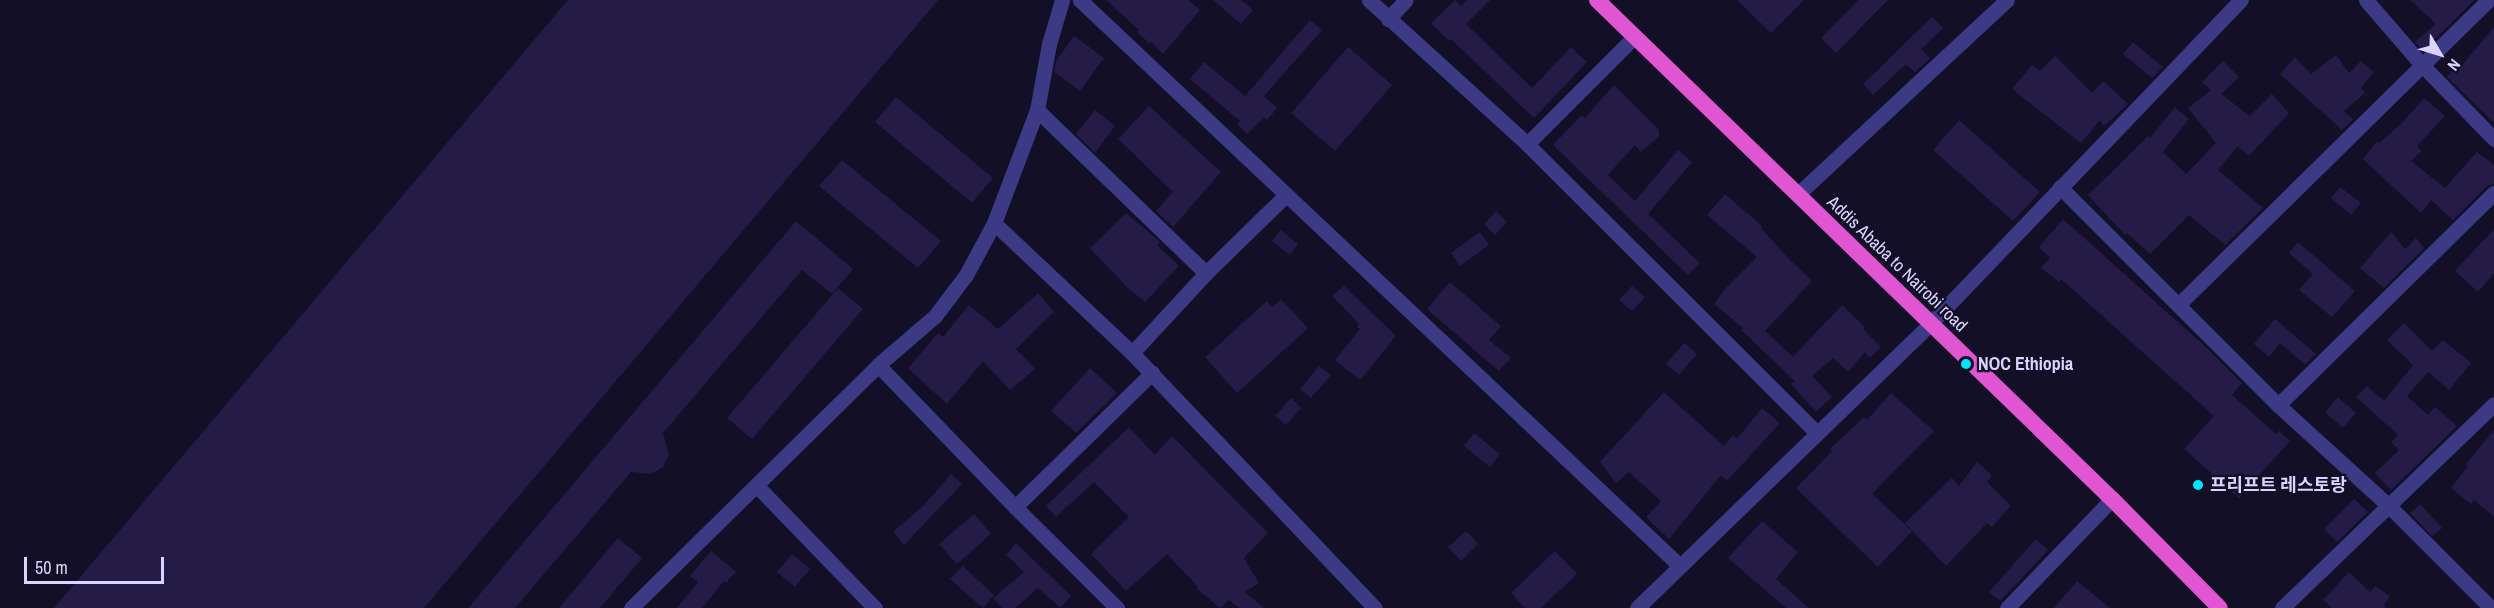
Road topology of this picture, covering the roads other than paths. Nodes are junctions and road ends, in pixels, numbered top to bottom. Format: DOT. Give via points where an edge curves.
graph roads {
  1 [pos="1062,0"];
  2 [pos="1080,0"];
  3 [pos="1369,0"];
  4 [pos="1407,0"];
  5 [pos="1597,0"];
  6 [pos="2007,0"];
  7 [pos="2241,0"];
  8 [pos="2366,0"];
  9 [pos="2488,0"];
  10 [pos="1388,19"];
  11 [pos="1634,37"];
  12 [pos="2424,66"];
  13 [pos="1037,110"];
  14 [pos="2494,139"];
  15 [pos="1527,144"];
  16 [pos="2060,188"];
  17 [pos="2494,193"];
  18 [pos="1798,194"];
  19 [pos="1286,195"];
  20 [pos="994,223"];
  21 [pos="1206,273"];
  22 [pos="2178,305"];
  23 [pos="1929,324"];
  24 [pos="1132,352"];
  25 [pos="878,365"];
  26 [pos="1152,374"];
  27 [pos="2278,405"];
  28 [pos="2493,408"];
  29 [pos="1817,433"];
  30 [pos="756,486"];
  31 [pos="2112,499"];
  32 [pos="2388,505"];
  33 [pos="1015,507"];
  34 [pos="1680,566"];
  35 [pos="632,608"];
  36 [pos="875,608"];
  37 [pos="1118,608"];
  38 [pos="1375,608"];
  39 [pos="1637,608"];
  40 [pos="2007,608"];
  41 [pos="2220,608"];
  42 [pos="2282,608"];
  43 [pos="2491,608"];
  1 -- 13 [label="street"];
  2 -- 19 [label="street"];
  3 -- 10 [label="street"];
  4 -- 10 [label="street"];
  5 -- 11 [label="highway, Addis Ababa to Nairobi road"];
  6 -- 18 [label="street"];
  7 -- 16 [label="street"];
  8 -- 12 [label="street"];
  9 -- 12 [label="street"];
  10 -- 15 [label="street"];
  11 -- 15 [label="street"];
  11 -- 18 [label="highway, Addis Ababa to Nairobi road"];
  12 -- 14 [label="street"];
  12 -- 22 [label="street"];
  13 -- 20 [label="street"];
  13 -- 21 [label="street"];
  15 -- 29 [label="street"];
  16 -- 22 [label="street"];
  16 -- 23 [label="street"];
  17 -- 27 [label="street"];
  18 -- 23 [label="highway, Addis Ababa to Nairobi road"];
  19 -- 21 [label="street"];
  19 -- 34 [label="street"];
  20 -- 24 [label="street"];
  20 -- 25 [label="street" via="966,275 934,315"];
  21 -- 24 [label="street"];
  22 -- 27 [label="street"];
  23 -- 29 [label="street"];
  23 -- 31 [label="highway, Addis Ababa to Nairobi road"];
  24 -- 26 [label="street"];
  25 -- 30 [label="street"];
  25 -- 33 [label="street"];
  26 -- 33 [label="street"];
  26 -- 38 [label="street"];
  27 -- 32 [label="street"];
  28 -- 32 [label="street"];
  29 -- 34 [label="street"];
  30 -- 35 [label="street"];
  30 -- 36 [label="street"];
  31 -- 40 [label="street"];
  31 -- 41 [label="highway, Addis Ababa to Nairobi road"];
  32 -- 42 [label="street"];
  32 -- 43 [label="street"];
  33 -- 37 [label="street"];
  34 -- 39 [label="street"];
}
